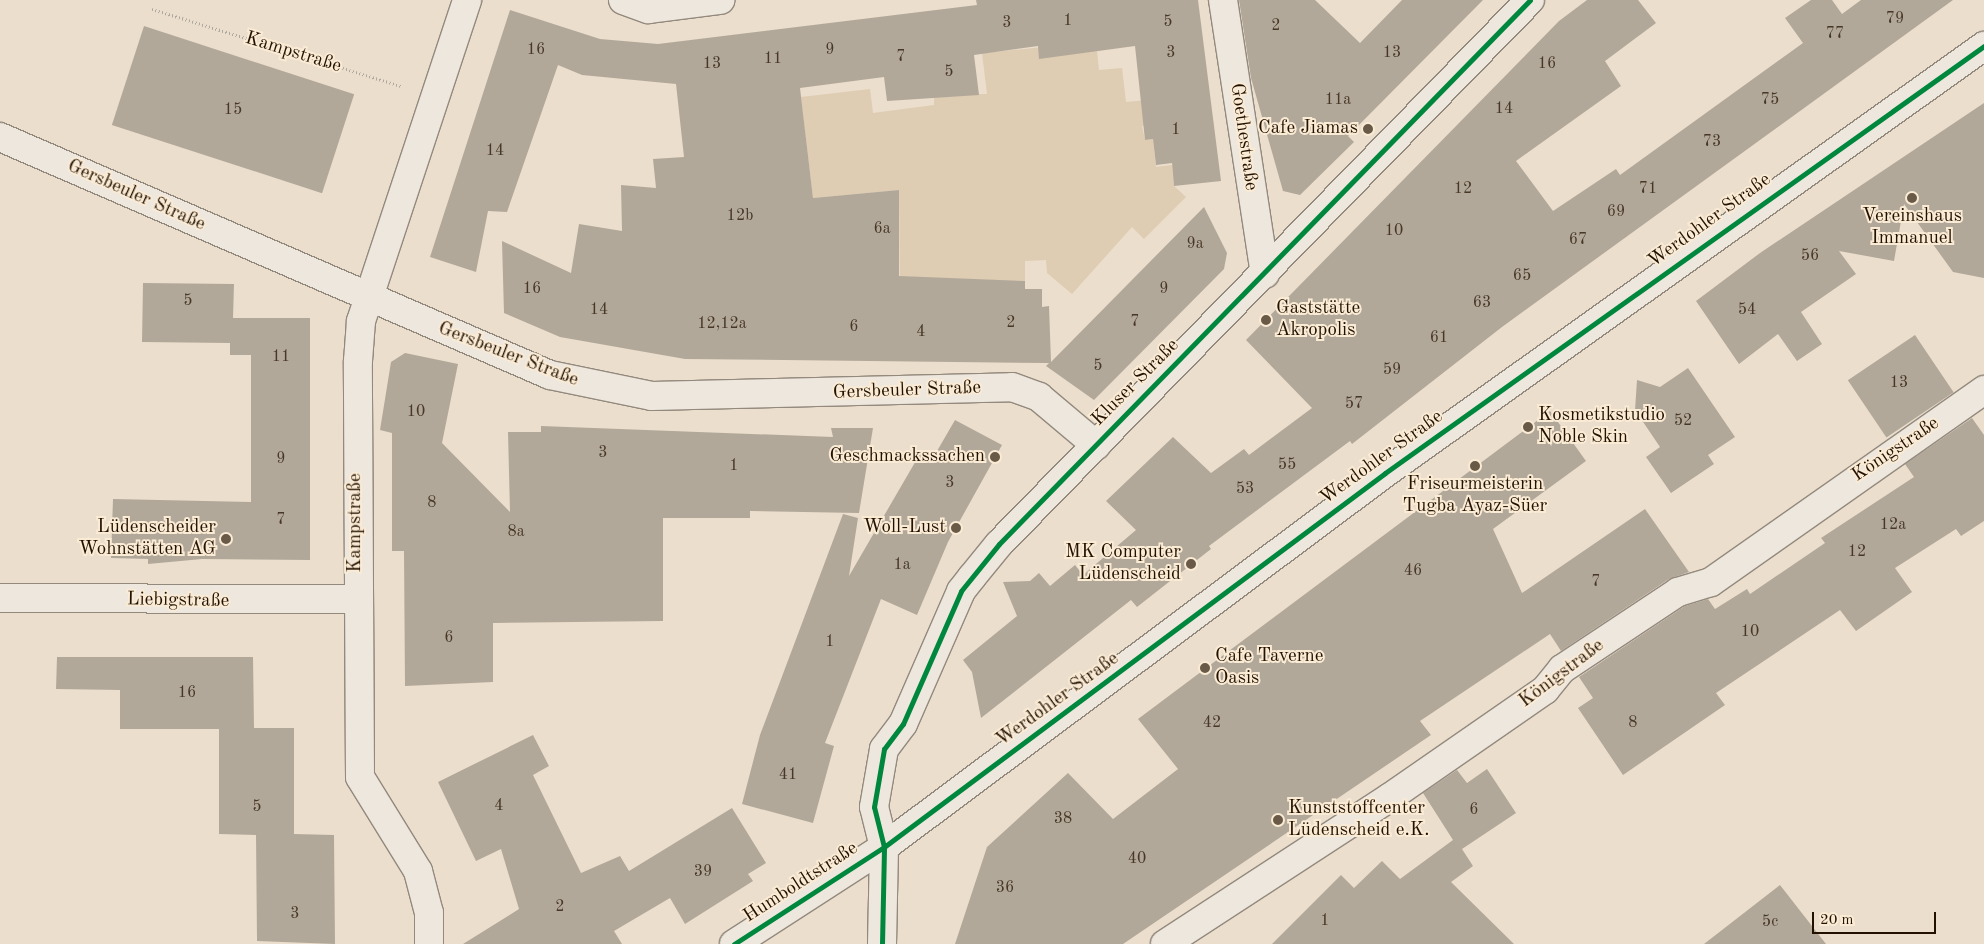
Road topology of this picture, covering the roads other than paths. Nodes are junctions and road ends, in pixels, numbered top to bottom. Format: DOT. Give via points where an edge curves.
graph roads {
  1 [pos="467,0"];
  2 [pos="623,0"];
  3 [pos="720,0"];
  4 [pos="1223,0"];
  5 [pos="1530,0"];
  6 [pos="1984,46"];
  7 [pos="0,137"];
  8 [pos="1264,274"];
  9 [pos="369,298"];
  10 [pos="1984,390"];
  11 [pos="1096,444"];
  12 [pos="0,598"];
  13 [pos="357,599"];
  14 [pos="884,847"];
  15 [pos="429,944"];
  16 [pos="734,944"];
  17 [pos="882,944"];
  18 [pos="1167,944"];
  1 -- 9 [label="street, Kampstraße"];
  2 -- 3 [label="street" via="648,9"];
  4 -- 8 [label="street, Goethestraße"];
  5 -- 8 [label="street, Kluser Straße"];
  6 -- 14 [label="street, Werdohler Straße" via="1392,467"];
  7 -- 9 [label="street, Gersbeuler Straße"];
  8 -- 11 [label="street, Kluser Straße"];
  9 -- 11 [label="street, Gersbeuler Straße" via="550,375 596,388 652,396 1012,387 1039,397"];
  9 -- 13 [label="street, Kampstraße" via="360,321 358,361"];
  10 -- 18 [label="street, Königstraße" via="1711,582 1678,592 1562,669 1545,690 1389,798"];
  11 -- 14 [label="street, Kluser Straße" via="999,544 961,591 903,724 884,749 874,808"];
  12 -- 13 [label="street, Liebigstraße"];
  13 -- 15 [label="street, Kampstraße" via="360,778 418,871 429,913"];
  14 -- 16 [label="street, Humboldtstraße"];
  14 -- 17 [label="street"];
}
